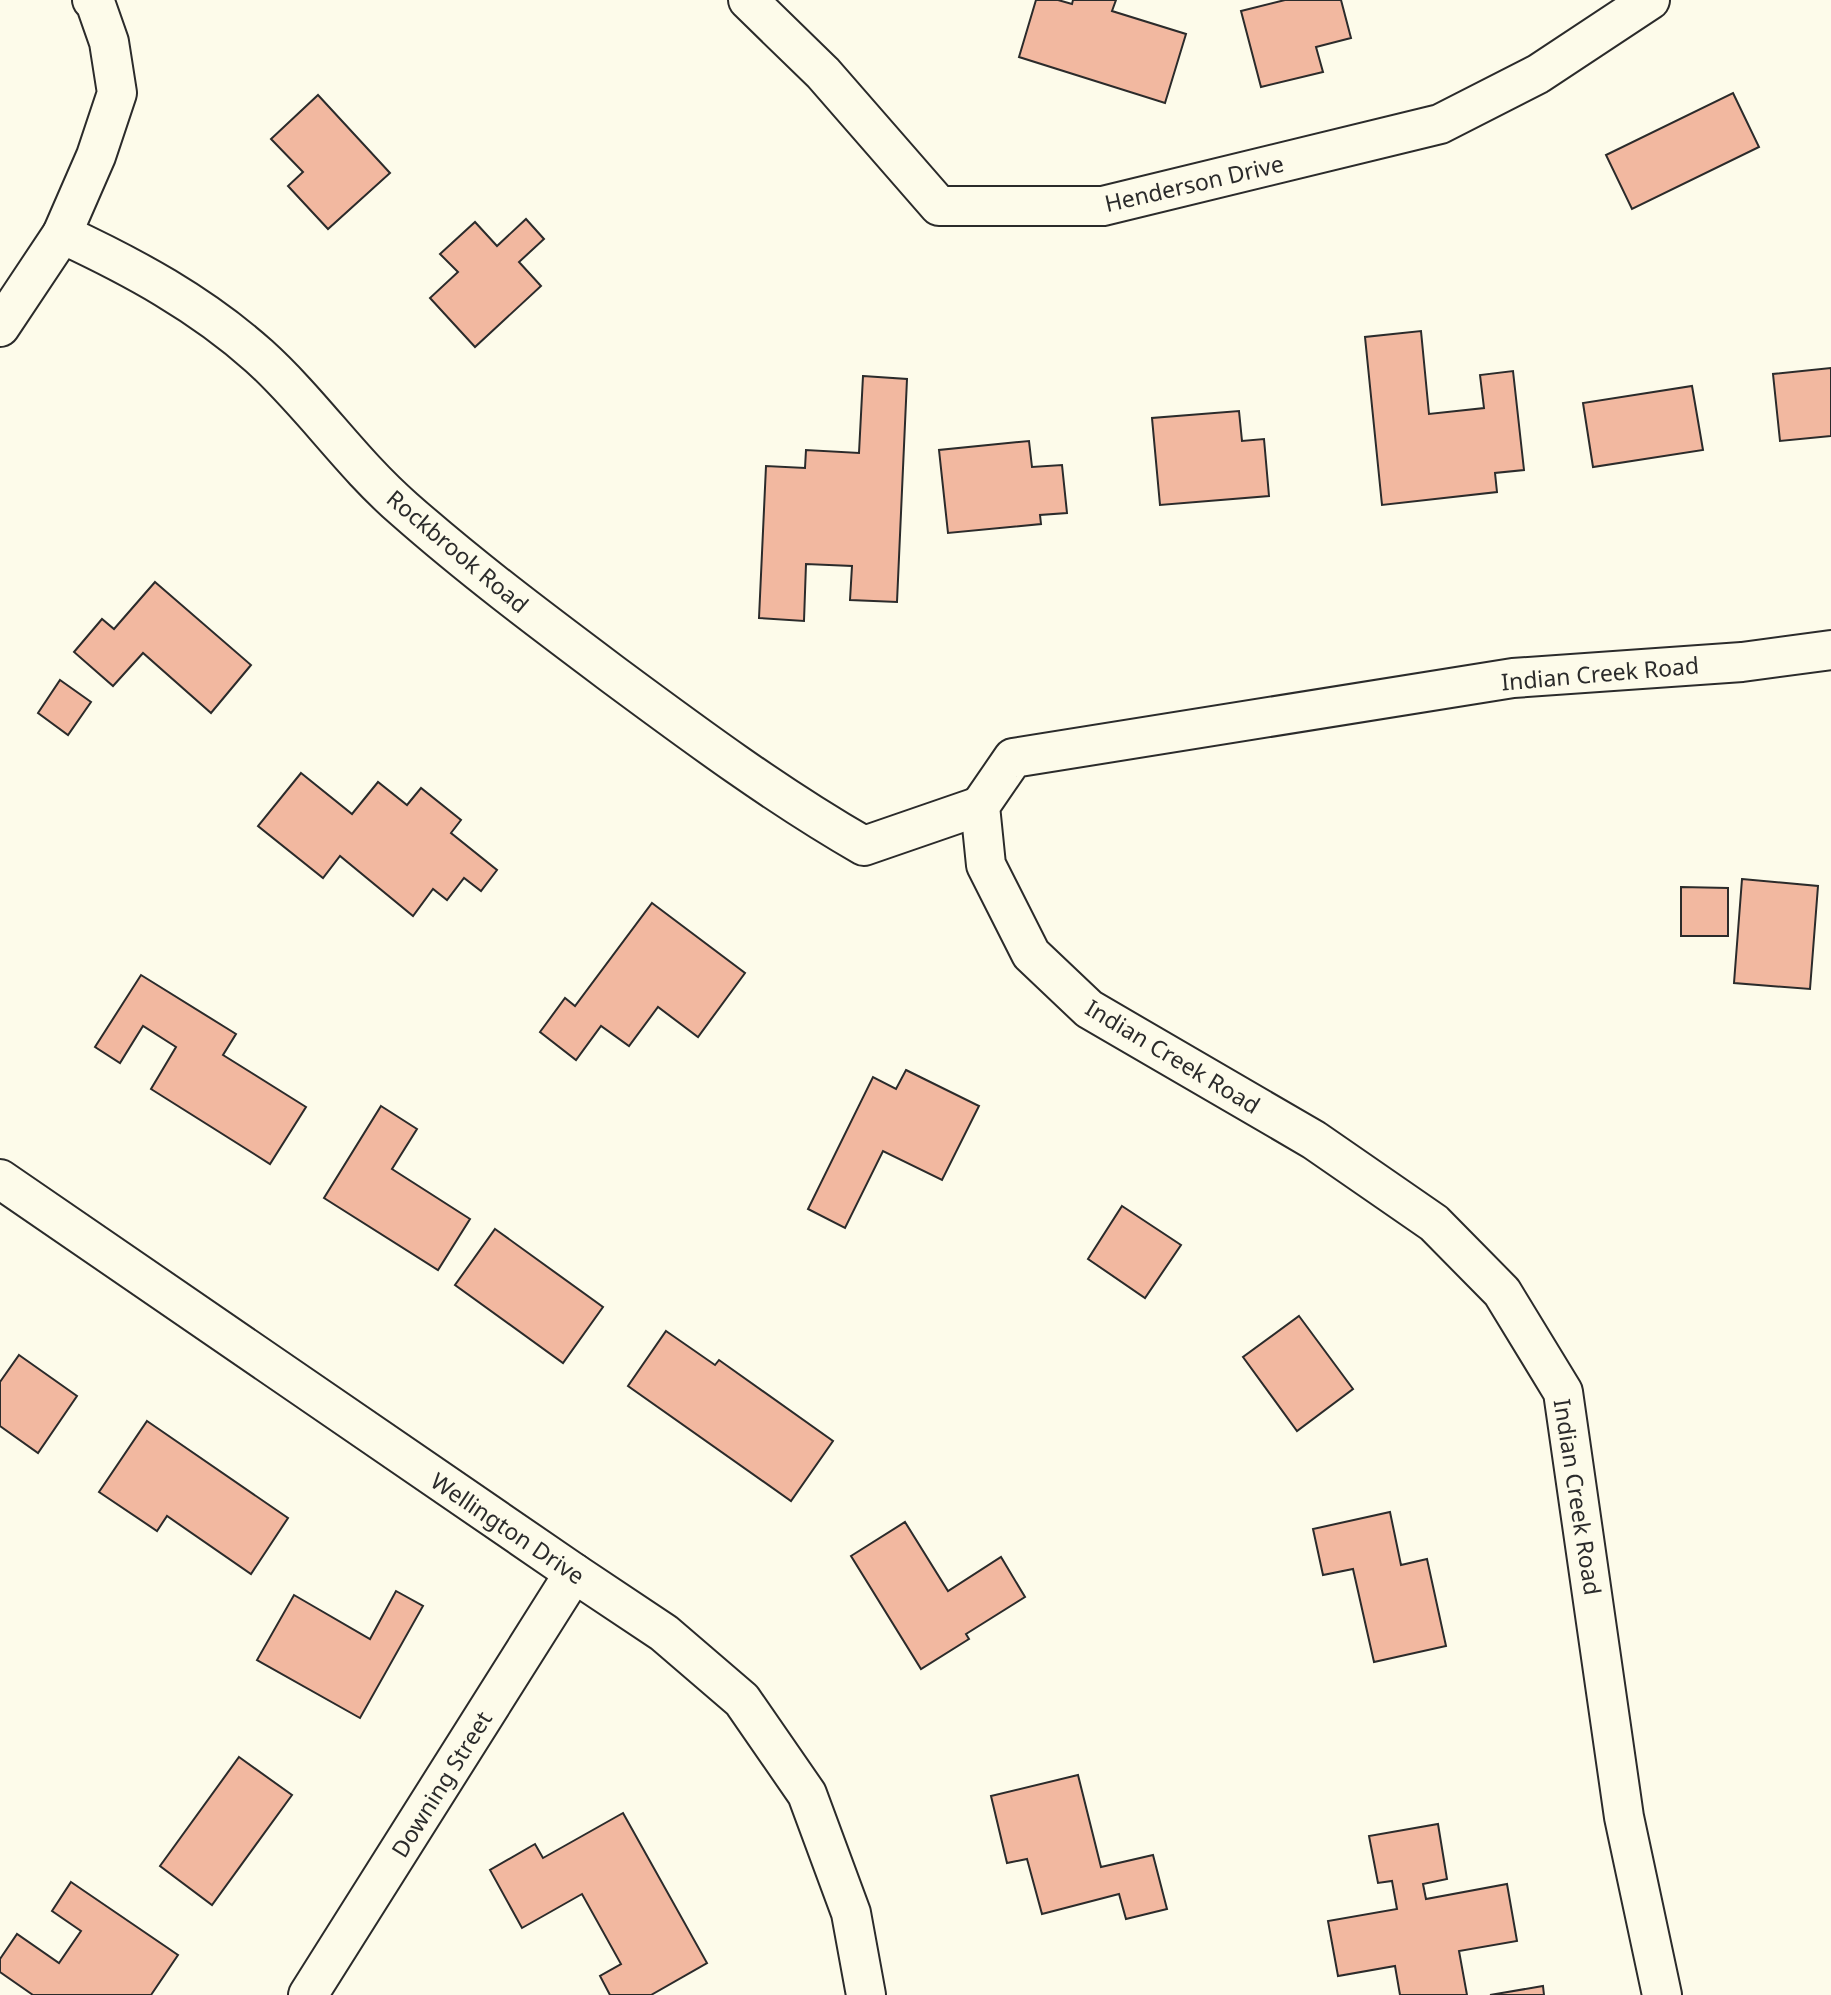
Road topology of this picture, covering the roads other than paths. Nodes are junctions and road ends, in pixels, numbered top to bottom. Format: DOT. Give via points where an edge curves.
graph roads {
  1 [pos="92,0"];
  2 [pos="748,0"];
  3 [pos="1650,0"];
  4 [pos="62,234"];
  5 [pos="0,327"];
  6 [pos="1831,650"];
  7 [pos="980,806"];
  8 [pos="0,1180"];
  9 [pos="574,1573"];
  10 [pos="308,1995"];
  11 [pos="866,1995"];
  12 [pos="1662,1995"];
  1 -- 4 [label="street" via="109,42 117,93"];
  2 -- 3 [label="street, Henderson Drive" via="823,73 939,206 1103,206 1440,124 1538,74"];
  4 -- 5 [label="street"];
  4 -- 7 [label="street, Rockbrook Road" via="201,308 260,357 402,507 501,591 709,746 833,828 864,846"];
  6 -- 7 [label="street, Indian Creek Road" via="1742,662 1513,678 1013,758"];
  7 -- 12 [label="street, Indian Creek Road" via="986,865 1031,954 1088,1009 1314,1140 1434,1223 1503,1292 1563,1392 1624,1817"];
  8 -- 9 [label="street, Wellington Drive"];
  9 -- 10 [label="street, Downing Street"];
  9 -- 11 [label="street, Wellington Drive" via="664,1633 742,1700 807,1794 851,1913"];
}
